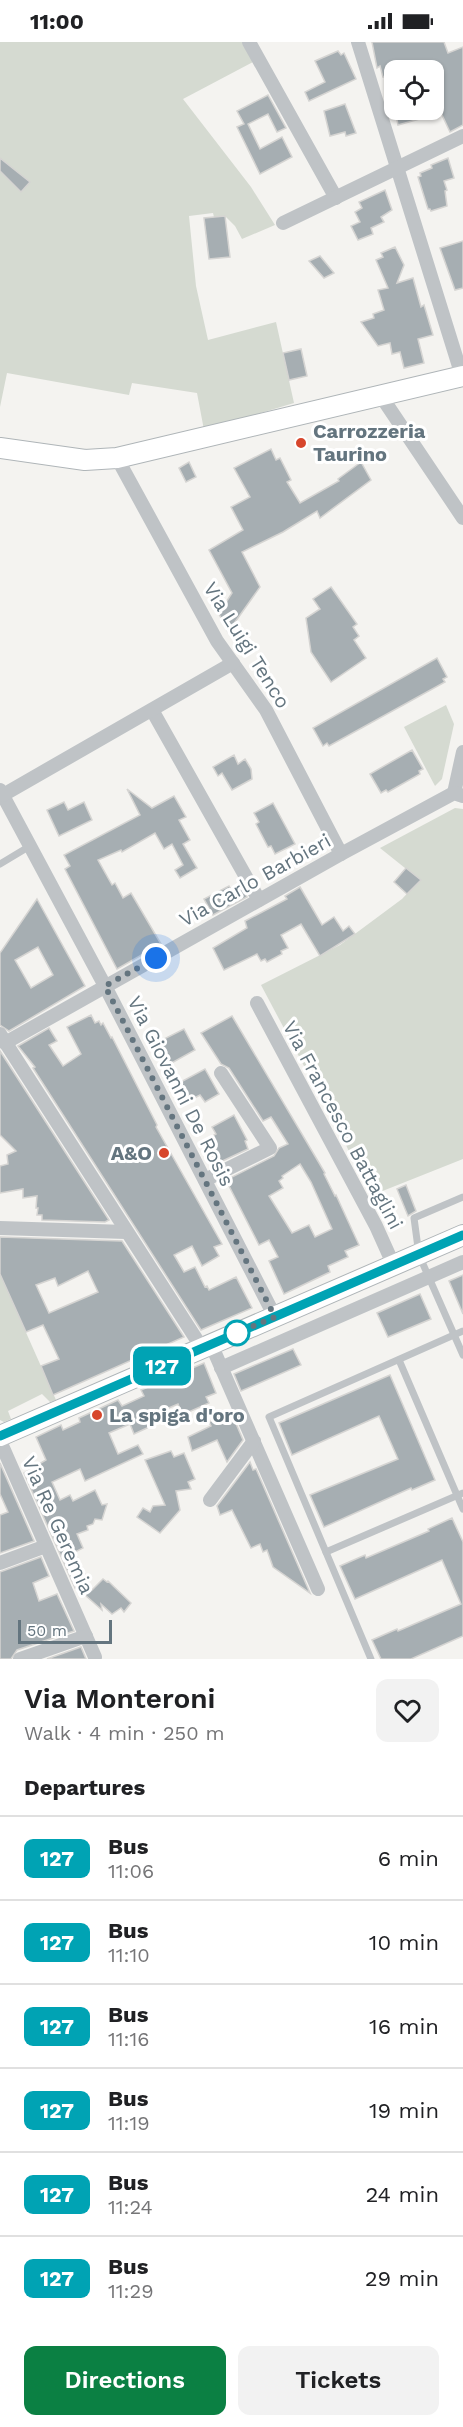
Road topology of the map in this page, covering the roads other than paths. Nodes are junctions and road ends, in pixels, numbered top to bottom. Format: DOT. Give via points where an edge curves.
graph roads {
  1 [pos="249,42"];
  2 [pos="358,42"];
  3 [pos="463,136"];
  4 [pos="397,169"];
  5 [pos="336,198"];
  6 [pos="283,224"];
  7 [pos="463,376"];
  8 [pos="381,396"];
  9 [pos="0,448"];
  10 [pos="117,458"];
  11 [pos="463,518"];
  12 [pos="233,663"];
  13 [pos="152,710"];
  14 [pos="463,752"];
  15 [pos="1,794"];
  16 [pos="458,794"];
  17 [pos="30,846"];
  18 [pos="341,854"];
  19 [pos="0,864"];
  20 [pos="259,900"];
  21 [pos="105,986"];
  22 [pos="257,1003"];
  23 [pos="3,1038"];
  24 [pos="221,1073"];
  25 [pos="205,1180"];
  26 [pos="463,1197"];
  27 [pos="0,1228"];
  28 [pos="126,1232"];
  29 [pos="463,1235"];
  30 [pos="419,1255"];
  31 [pos="463,1262"];
  32 [pos="394,1266"];
  33 [pos="429,1277"];
  34 [pos="275,1317"];
  35 [pos="463,1331"];
  36 [pos="454,1335"];
  37 [pos="206,1346"];
  38 [pos="463,1355"];
  39 [pos="399,1360"];
  40 [pos="221,1368"];
  41 [pos="0,1436"];
  42 [pos="0,1441"];
  43 [pos="254,1441"];
  44 [pos="460,1494"];
  45 [pos="210,1500"];
  46 [pos="463,1509"];
  47 [pos="46,1546"];
  48 [pos="326,1552"];
  49 [pos="0,1563"];
  50 [pos="318,1589"];
  51 [pos="86,1636"];
  52 [pos="95,1657"];
  53 [pos="20,1659"];
  54 [pos="371,1659"];
  1 -- 5 [label="street"];
  2 -- 4 [label="street"];
  3 -- 4 [label="street"];
  4 -- 5 [label="street"];
  4 -- 7 [label="street"];
  5 -- 6 [label="street"];
  7 -- 8 [label="main road"];
  8 -- 10 [label="main road"];
  8 -- 11 [label="street"];
  9 -- 10 [label="main road" via="85,460"];
  10 -- 12 [label="street, Via Luigi Tenco" via="217,641"];
  12 -- 13 [label="street"];
  12 -- 18 [label="street, Via Luigi Tenco" via="266,710"];
  13 -- 15 [label="street"];
  13 -- 20 [label="street"];
  14 -- 16 [label="street"];
  15 -- 17 [label="street, Via Giovanni De Rosis"];
  16 -- 18 [label="street, Via Carlo Barbieri"];
  17 -- 19 [label="lane"];
  17 -- 21 [label="street, Via Giovanni De Rosis"];
  18 -- 20 [label="street, Via Carlo Barbieri"];
  20 -- 21 [label="street, Via Carlo Barbieri"];
  21 -- 23 [label="street, Via Carlo Barbieri"];
  21 -- 25 [label="street, Via Giovanni De Rosis"];
  22 -- 32 [label="street, Via Francesco Battaglini"];
  23 -- 28 [label="street"];
  24 -- 25 [label="street" via="270,1148"];
  25 -- 34 [label="street, Via Giovanni De Rosis"];
  26 -- 30 [label="lane" via="414,1218"];
  27 -- 28 [label="street"];
  28 -- 37 [label="street"];
  29 -- 30 [label="main road"];
  30 -- 32 [label="main road"];
  30 -- 33 [label="lane"];
  31 -- 33 [label="street"];
  32 -- 34 [label="main road"];
  33 -- 36 [label="lane"];
  33 -- 40 [label="street"];
  34 -- 37 [label="main road"];
  35 -- 36 [label="lane"];
  36 -- 38 [label="lane"];
  36 -- 39 [label="lane"];
  37 -- 40 [label="street"];
  37 -- 41 [label="main road"];
  39 -- 44 [label="lane"];
  39 -- 48 [label="lane" via="269,1418"];
  40 -- 43 [label="street"];
  42 -- 47 [label="street, Via Re Geremia"];
  43 -- 45 [label="street"];
  43 -- 50 [label="street"];
  44 -- 46 [label="lane"];
  44 -- 48 [label="lane"];
  47 -- 49 [label="street"];
  47 -- 51 [label="street, Via Re Geremia"];
  48 -- 54 [label="lane"];
  51 -- 52 [label="street, Via Re Geremia"];
  51 -- 53 [label="street"];
}
